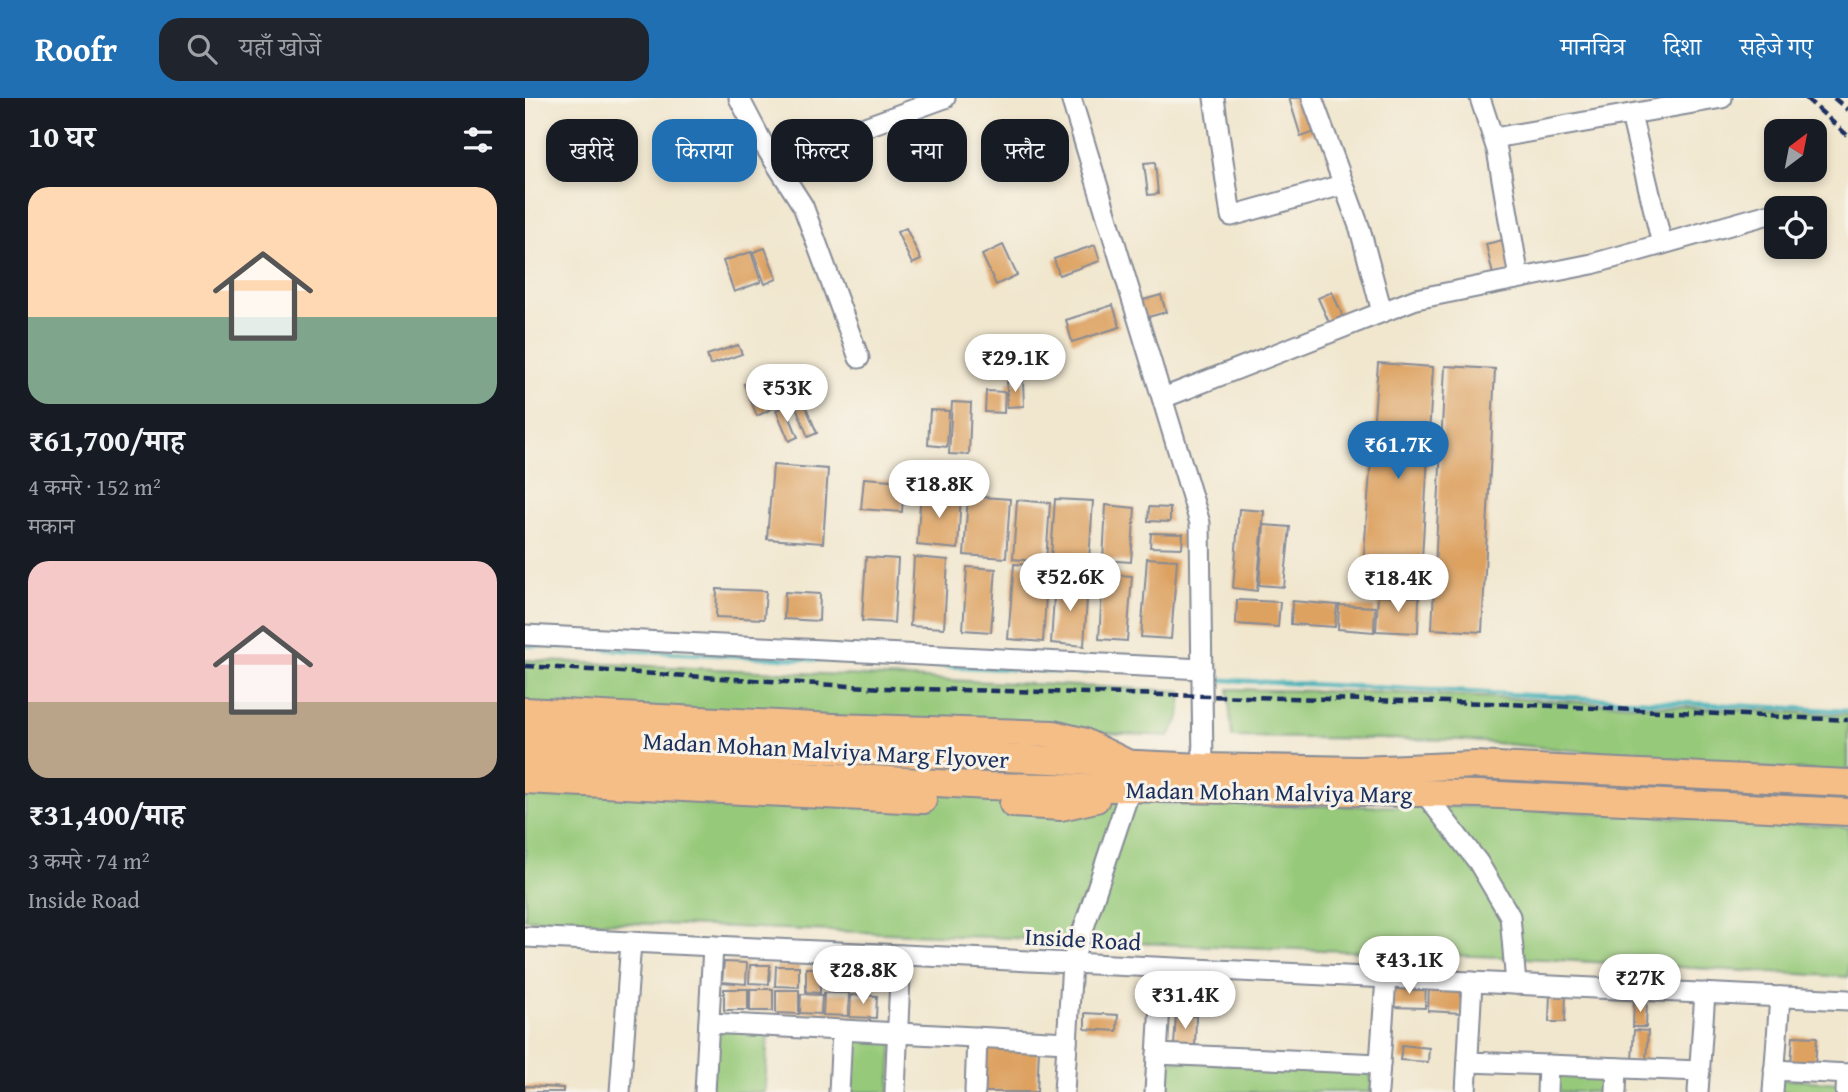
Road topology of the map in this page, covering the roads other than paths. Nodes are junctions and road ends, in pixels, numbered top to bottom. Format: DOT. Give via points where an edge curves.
graph roads {
  1 [pos="739,98"];
  2 [pos="945,98"];
  3 [pos="1071,98"];
  4 [pos="1215,98"];
  5 [pos="1312,98"];
  6 [pos="1480,98"];
  7 [pos="1722,98"];
  8 [pos="1631,115"];
  9 [pos="873,124"];
  10 [pos="1494,138"];
  11 [pos="771,155"];
  12 [pos="788,182"];
  13 [pos="1342,185"];
  14 [pos="1764,215"];
  15 [pos="1662,244"];
  16 [pos="1519,278"];
  17 [pos="1382,312"];
  18 [pos="859,358"];
  19 [pos="1163,398"];
  20 [pos="525,635"];
  21 [pos="1202,671"];
  22 [pos="525,711"];
  23 [pos="525,736"];
  24 [pos="525,758"];
  25 [pos="1203,767"];
  26 [pos="525,780"];
  27 [pos="1123,781"];
  28 [pos="1848,783"];
  29 [pos="1426,794"];
  30 [pos="1848,812"];
  31 [pos="525,937"];
  32 [pos="631,943"];
  33 [pos="713,946"];
  34 [pos="901,955"];
  35 [pos="1072,963"];
  36 [pos="1162,968"];
  37 [pos="1385,978"];
  38 [pos="1472,982"];
  39 [pos="1515,984"];
  40 [pos="1705,993"];
  41 [pos="1780,997"];
  42 [pos="1848,1000"];
  43 [pos="709,1023"];
  44 [pos="842,1030"];
  45 [pos="898,1033"];
  46 [pos="977,1037"];
  47 [pos="1067,1042"];
  48 [pos="1157,1054"];
  49 [pos="1468,1062"];
  50 [pos="1380,1065"];
  51 [pos="1548,1065"];
  52 [pos="1617,1068"];
  53 [pos="1775,1070"];
  54 [pos="1700,1071"];
  55 [pos="1847,1080"];
  56 [pos="621,1092"];
  57 [pos="705,1092"];
  58 [pos="839,1092"];
  59 [pos="895,1092"];
  60 [pos="975,1092"];
  61 [pos="1064,1092"];
  62 [pos="1155,1092"];
  63 [pos="1378,1092"];
  64 [pos="1466,1092"];
  65 [pos="1547,1092"];
  66 [pos="1616,1092"];
  67 [pos="1698,1092"];
  68 [pos="1773,1092"];
  1 -- 11 [label="street"];
  2 -- 9 [label="street"];
  3 -- 19 [label="street"];
  4 -- 13 [label="street" via="1231,216"];
  5 -- 13 [label="street"];
  6 -- 10 [label="street"];
  7 -- 8 [label="street"];
  8 -- 10 [label="street"];
  8 -- 15 [label="street"];
  10 -- 16 [label="street"];
  12 -- 18 [label="street" via="803,206"];
  13 -- 17 [label="street" via="1360,229"];
  14 -- 15 [label="street"];
  15 -- 16 [label="street"];
  16 -- 17 [label="street" via="1416,299"];
  17 -- 19 [label="street"];
  19 -- 21 [label="street" via="1200,523"];
  20 -- 21 [label="street"];
  21 -- 25 [label="street"];
  22 -- 27 [label="main road" via="1053,734 1098,746"];
  23 -- 27 [label="main road, Madan Mohan Malviya Marg Flyover" via="1064,761"];
  24 -- 27 [label="main road, Madan Mohan Malviya Marg Flyover" via="1063,788"];
  25 -- 27 [label="main road, Madan Mohan Malviya Marg"];
  25 -- 28 [label="main road, Madan Mohan Malviya Marg" via="1360,770 1475,765"];
  26 -- 27 [label="main road" via="1061,807 1089,803"];
  27 -- 29 [label="main road, Madan Mohan Malviya Marg"];
  27 -- 35 [label="street"];
  29 -- 30 [label="main road, Madan Mohan Malviya Marg"];
  29 -- 39 [label="street" via="1478,862 1510,916"];
  31 -- 32 [label="street, Inside Road"];
  32 -- 33 [label="street, Inside Road"];
  32 -- 56 [label="street"];
  33 -- 34 [label="street, Inside Road"];
  33 -- 43 [label="street"];
  34 -- 35 [label="street, Inside Road"];
  34 -- 45 [label="street"];
  35 -- 36 [label="street, Inside Road"];
  35 -- 47 [label="street"];
  36 -- 37 [label="street, Inside Road"];
  36 -- 48 [label="street"];
  37 -- 38 [label="street, Inside Road"];
  37 -- 50 [label="street"];
  38 -- 39 [label="street, Inside Road"];
  38 -- 49 [label="street"];
  39 -- 40 [label="street, Inside Road"];
  40 -- 41 [label="street, Inside Road"];
  40 -- 54 [label="street"];
  41 -- 42 [label="street, Inside Road"];
  41 -- 53 [label="street"];
  43 -- 44 [label="street"];
  43 -- 57 [label="street"];
  44 -- 45 [label="street"];
  44 -- 58 [label="street"];
  45 -- 46 [label="street"];
  45 -- 59 [label="street"];
  46 -- 47 [label="street"];
  46 -- 60 [label="street"];
  47 -- 61 [label="street"];
  48 -- 50 [label="street"];
  48 -- 62 [label="street"];
  49 -- 51 [label="street"];
  49 -- 64 [label="street"];
  50 -- 63 [label="street"];
  51 -- 52 [label="street"];
  51 -- 65 [label="street"];
  52 -- 54 [label="street"];
  52 -- 66 [label="street"];
  53 -- 55 [label="street"];
  53 -- 68 [label="street"];
  54 -- 67 [label="street"];
}
